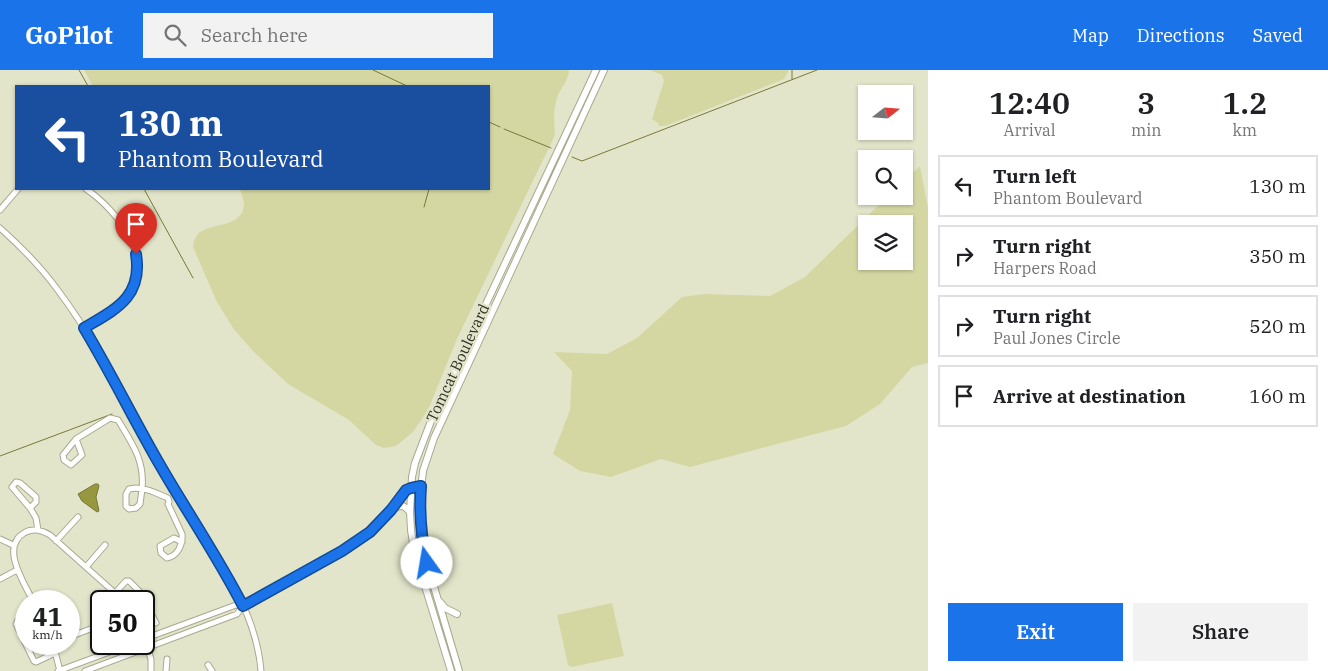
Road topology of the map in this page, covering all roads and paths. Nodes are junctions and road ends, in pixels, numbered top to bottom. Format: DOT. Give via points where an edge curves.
graph roads {
  1 [pos="596,70"];
  2 [pos="604,70"];
  3 [pos="17,190"];
  4 [pos="87,190"];
  5 [pos="0,210"];
  6 [pos="0,228"];
  7 [pos="84,328"];
  8 [pos="76,439"];
  9 [pos="421,486"];
  10 [pos="411,488"];
  11 [pos="142,489"];
  12 [pos="177,493"];
  13 [pos="167,500"];
  14 [pos="30,508"];
  15 [pos="393,509"];
  16 [pos="410,512"];
  17 [pos="78,517"];
  18 [pos="38,530"];
  19 [pos="0,539"];
  20 [pos="56,540"];
  21 [pos="182,542"];
  22 [pos="13,545"];
  23 [pos="105,545"];
  24 [pos="86,567"];
  25 [pos="18,570"];
  26 [pos="0,579"];
  27 [pos="28,590"];
  28 [pos="112,590"];
  29 [pos="118,590"];
  30 [pos="138,590"];
  31 [pos="438,600"];
  32 [pos="243,606"];
  33 [pos="456,614"];
  34 [pos="155,635"];
  35 [pos="155,645"];
  36 [pos="31,655"];
  37 [pos="51,655"];
  38 [pos="55,655"];
  39 [pos="102,655"];
  40 [pos="128,655"];
  41 [pos="150,655"];
  42 [pos="166,659"];
  43 [pos="208,665"];
  44 [pos="59,671"];
  45 [pos="85,671"];
  46 [pos="152,671"];
  47 [pos="166,671"];
  48 [pos="212,671"];
  49 [pos="262,671"];
  50 [pos="450,671"];
  51 [pos="458,671"];
  1 -- 10 [label="main road, Tomcat Boulevard" via="431,421 415,464"];
  2 -- 9 [label="main road, Tomcat Boulevard" via="434,438"];
  3 -- 5 [label="street"];
  4 -- 7 [label="street" via="109,208 121,224 132,243 138,265 135,284 127,298 118,308"];
  6 -- 7 [label="street" via="56,287"];
  7 -- 12 [label="street"];
  8 -- 8 [label="street" via="82,455 71,465 63,455"];
  8 -- 11 [label="street" via="105,420 116,418 142,464"];
  9 -- 10 [label="street"];
  9 -- 31 [label="main road, Tomcat Boulevard" via="422,536"];
  10 -- 15 [label="street"];
  10 -- 16 [label="main road, Tomcat Boulevard"];
  11 -- 11 [label="street" via="138,507 128,508 127,492 134,488"];
  11 -- 13 [label="street" via="151,490"];
  12 -- 13 [label="street"];
  12 -- 32 [label="street"];
  13 -- 21 [label="street"];
  14 -- 14 [label="street" via="12,487 16,482 36,497"];
  14 -- 18 [label="street"];
  15 -- 16 [label="main road" via="402,505"];
  15 -- 32 [label="street" via="370,532 342,551"];
  16 -- 50 [label="main road, Tomcat Boulevard" via="414,550"];
  17 -- 20 [label="street"];
  18 -- 20 [label="street"];
  18 -- 22 [label="street" via="23,533"];
  19 -- 22 [label="street"];
  20 -- 24 [label="street"];
  21 -- 21 [label="street" via="170,558 160,553 160,546 167,541 174,538"];
  22 -- 25 [label="street" via="12,559"];
  23 -- 24 [label="street"];
  24 -- 28 [label="street"];
  25 -- 26 [label="street"];
  25 -- 27 [label="street"];
  29 -- 30 [label="street" via="126,581"];
  31 -- 33 [label="main road"];
  31 -- 51 [label="main road, Tomcat Boulevard"];
  32 -- 34 [label="street" via="236,605"];
  32 -- 35 [label="street" via="237,614"];
  32 -- 49 [label="street" via="256,636"];
  36 -- 37 [label="street" via="36,662"];
  38 -- 44 [label="street"];
  39 -- 44 [label="street"];
  40 -- 45 [label="street"];
  41 -- 46 [label="street"];
  42 -- 47 [label="street"];
  43 -- 48 [label="street"];
}
